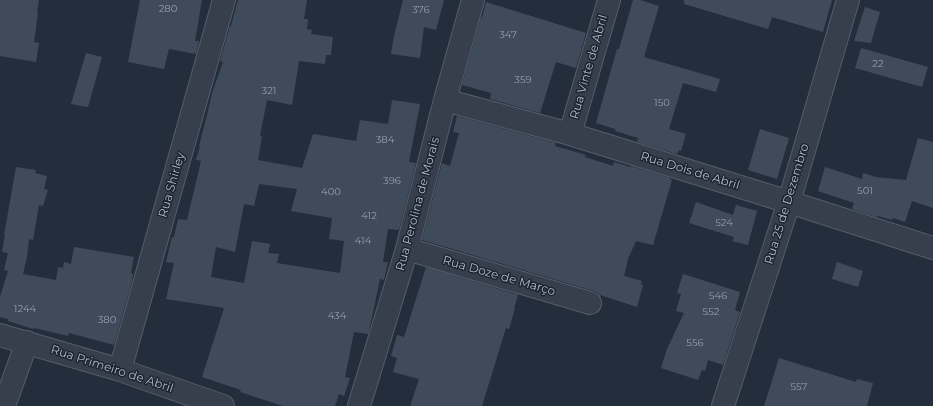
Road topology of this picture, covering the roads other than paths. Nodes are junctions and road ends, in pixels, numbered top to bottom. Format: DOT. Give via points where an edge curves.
graph roads {
  1 [pos="224,0"];
  2 [pos="474,0"];
  3 [pos="609,0"];
  4 [pos="848,0"];
  5 [pos="445,100"];
  6 [pos="570,134"];
  7 [pos="789,202"];
  8 [pos="933,248"];
  9 [pos="407,249"];
  10 [pos="590,302"];
  11 [pos="0,335"];
  12 [pos="26,342"];
  13 [pos="120,370"];
  14 [pos="4,406"];
  15 [pos="223,406"];
  16 [pos="359,406"];
  17 [pos="723,406"];
  1 -- 13 [label="street, Rua Shirley"];
  2 -- 5 [label="street, Rua Perolina de Morais"];
  3 -- 6 [label="street, Rua Vinte de Abril"];
  4 -- 7 [label="street, Rua 25 de Dezembro"];
  5 -- 6 [label="street, Rua Dois de Abril"];
  5 -- 9 [label="street, Rua Perolina de Morais"];
  6 -- 7 [label="street, Rua Dois de Abril"];
  7 -- 8 [label="street, Rua Dois de Abril"];
  7 -- 17 [label="street, Rua 25 de Dezembro"];
  9 -- 10 [label="street, Rua Doze de Março"];
  9 -- 16 [label="street, Rua Perolina de Morais"];
  11 -- 12 [label="street, Rua Primeiro de Abril"];
  12 -- 13 [label="street, Rua Primeiro de Abril"];
  12 -- 14 [label="street"];
  13 -- 15 [label="street, Rua Primeiro de Abril"];
}
